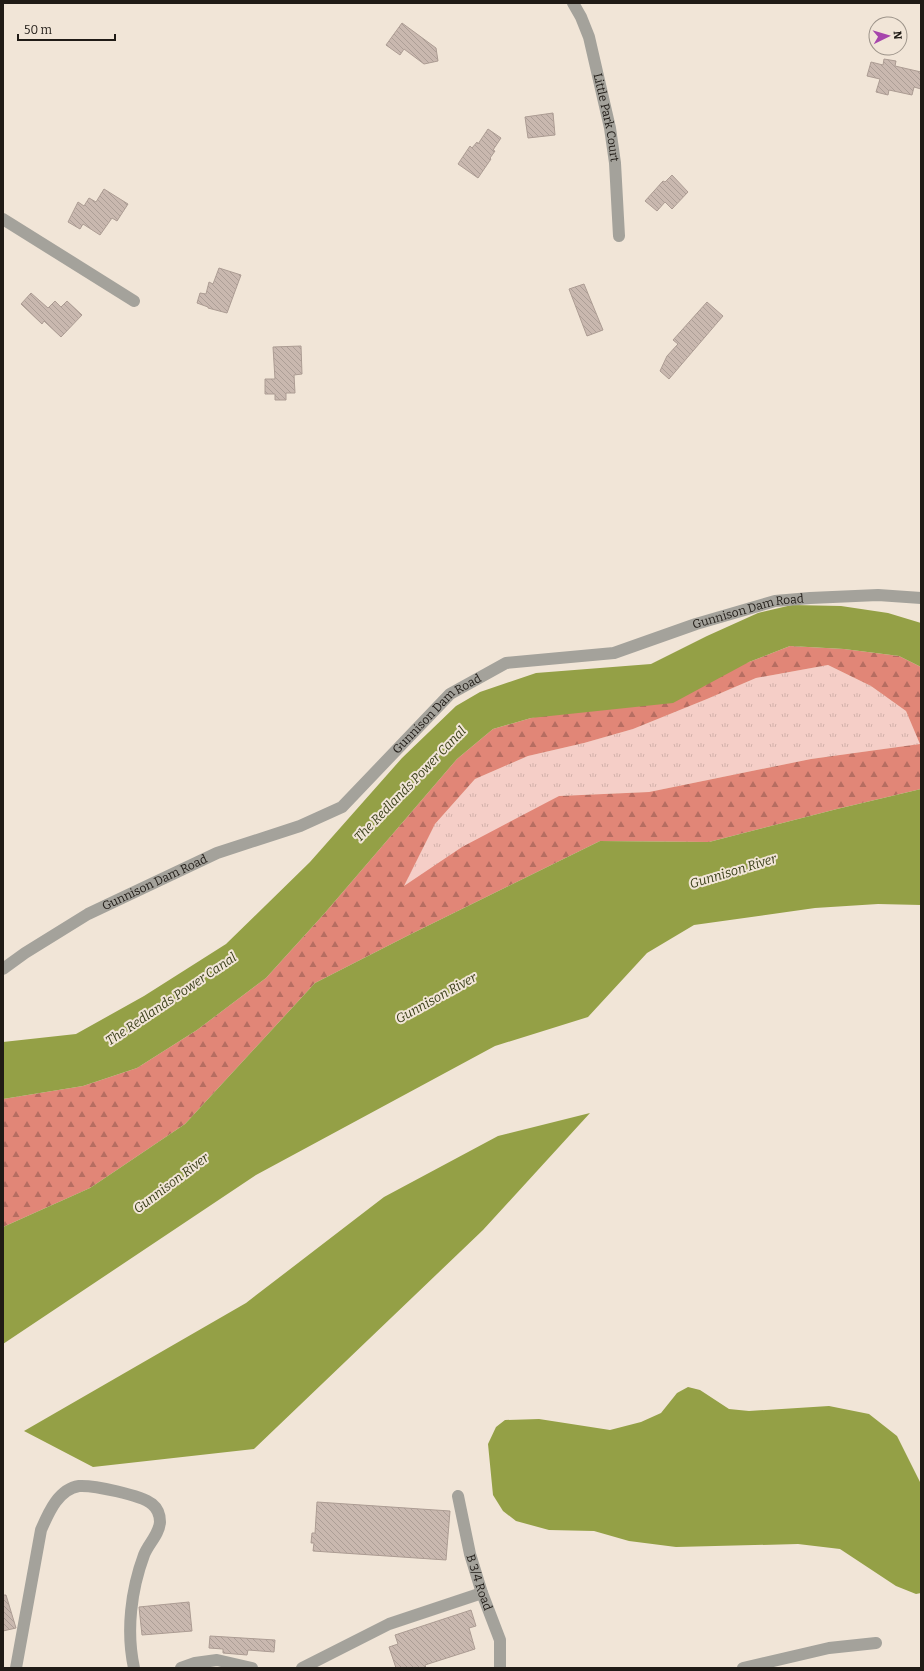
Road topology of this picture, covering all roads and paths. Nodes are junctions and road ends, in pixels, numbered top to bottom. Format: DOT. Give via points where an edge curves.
graph roads {
  1 [pos="572,3"];
  2 [pos="3,218"];
  3 [pos="619,236"];
  4 [pos="134,301"];
  5 [pos="921,598"];
  6 [pos="3,969"];
  7 [pos="458,1496"];
  8 [pos="482,1592"];
  9 [pos="876,1643"];
  10 [pos="16,1668"];
  11 [pos="134,1668"];
  12 [pos="181,1668"];
  13 [pos="252,1668"];
  14 [pos="302,1668"];
  15 [pos="500,1668"];
  16 [pos="743,1668"];
  1 -- 3 [label="street, Little Park Court" via="589,37 610,128 615,163"];
  2 -- 4 [label="street"];
  5 -- 6 [label="street, Gunnison Dam Road" via="878,595 775,602 696,624 614,653 506,663 450,694 342,807 300,826 217,853 88,914"];
  7 -- 8 [label="street, B 3/4 Road" via="470,1554"];
  8 -- 14 [label="street" via="389,1624"];
  8 -- 15 [label="street, B 3/4 Road" via="500,1640"];
  9 -- 16 [label="street" via="829,1648"];
  10 -- 11 [label="street" via="41,1530 50,1510 64,1492 78,1486 101,1488 138,1497 152,1503 158,1511 160,1522 142,1562 132,1611 130,1650"];
  12 -- 13 [label="street" via="217,1660"];
}
